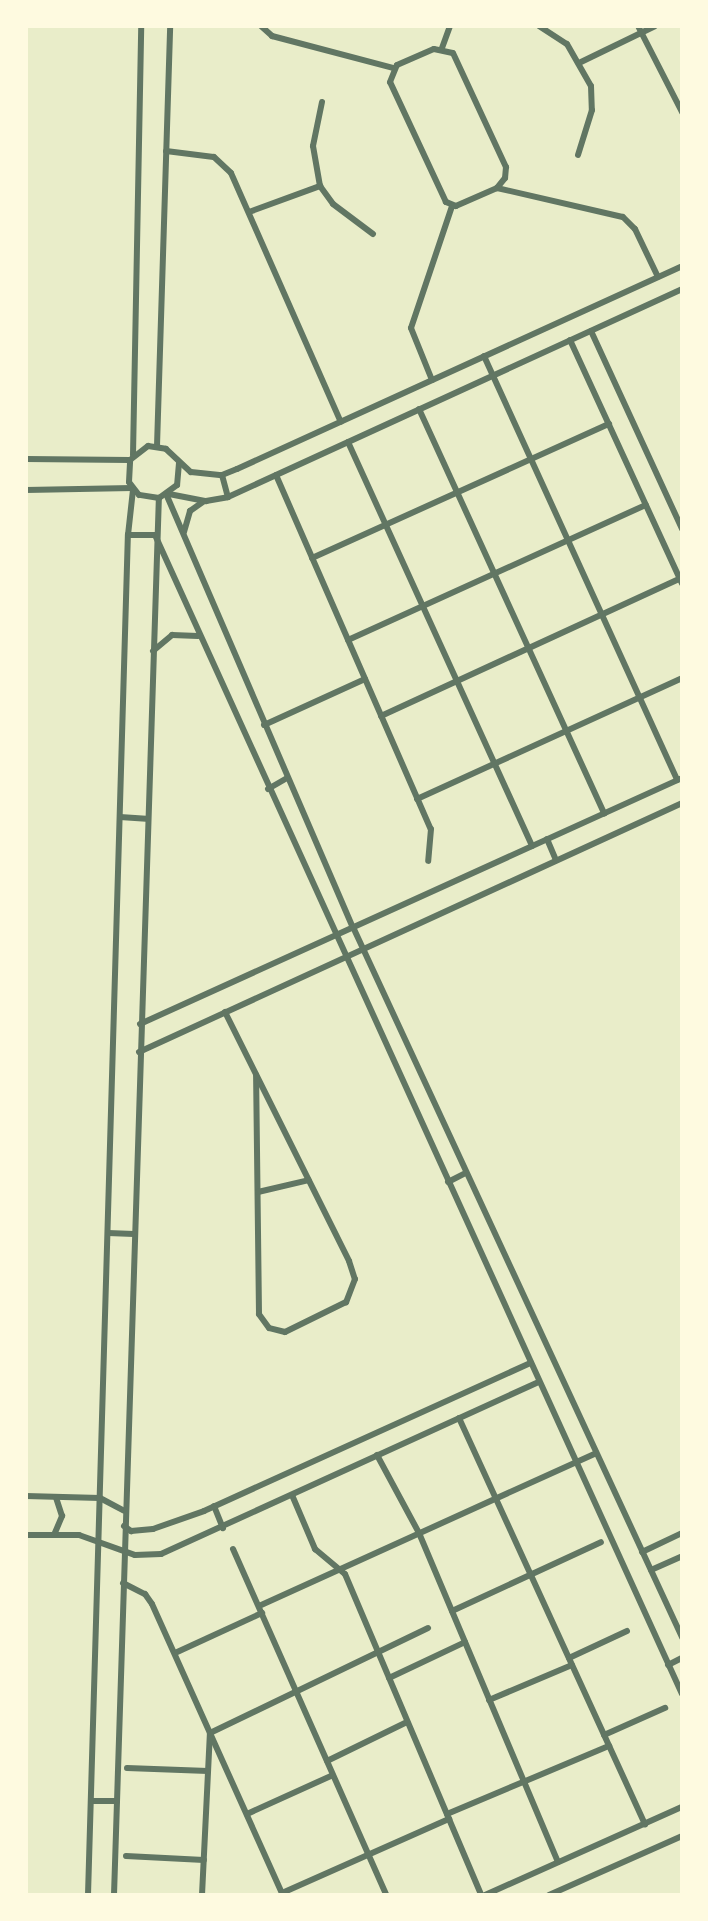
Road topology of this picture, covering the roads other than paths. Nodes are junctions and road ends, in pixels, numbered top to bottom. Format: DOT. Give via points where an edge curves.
graph roads {
  1 [pos="142,26"];
  2 [pos="170,26"];
  3 [pos="261,26"];
  4 [pos="450,26"];
  5 [pos="540,26"];
  6 [pos="655,26"];
  7 [pos="640,30"];
  8 [pos="442,48"];
  9 [pos="581,62"];
  10 [pos="393,68"];
  11 [pos="322,102"];
  12 [pos="682,112"];
  13 [pos="166,151"];
  14 [pos="578,155"];
  15 [pos="320,186"];
  16 [pos="497,188"];
  17 [pos="452,205"];
  18 [pos="249,212"];
  19 [pos="373,234"];
  20 [pos="682,266"];
  21 [pos="658,277"];
  22 [pos="682,289"];
  23 [pos="591,331"];
  24 [pos="570,340"];
  25 [pos="484,356"];
  26 [pos="493,376"];
  27 [pos="432,380"];
  28 [pos="419,410"];
  29 [pos="341,422"];
  30 [pos="609,424"];
  31 [pos="348,442"];
  32 [pos="157,446"];
  33 [pos="132,457"];
  34 [pos="26,459"];
  35 [pos="531,459"];
  36 [pos="178,463"];
  37 [pos="222,475"];
  38 [pos="276,475"];
  39 [pos="133,489"];
  40 [pos="26,490"];
  41 [pos="457,493"];
  42 [pos="165,496"];
  43 [pos="228,497"];
  44 [pos="205,501"];
  45 [pos="646,505"];
  46 [pos="682,506"];
  47 [pos="673,509"];
  48 [pos="386,525"];
  49 [pos="682,528"];
  50 [pos="128,534"];
  51 [pos="155,535"];
  52 [pos="184,537"];
  53 [pos="568,540"];
  54 [pos="312,558"];
  55 [pos="494,574"];
  56 [pos="680,581"];
  57 [pos="423,606"];
  58 [pos="602,614"];
  59 [pos="198,636"];
  60 [pos="348,640"];
  61 [pos="528,648"];
  62 [pos="152,653"];
  63 [pos="682,678"];
  64 [pos="365,679"];
  65 [pos="457,681"];
  66 [pos="640,697"];
  67 [pos="381,716"];
  68 [pos="264,725"];
  69 [pos="566,731"];
  70 [pos="495,763"];
  71 [pos="287,778"];
  72 [pos="680,779"];
  73 [pos="268,789"];
  74 [pos="417,799"];
  75 [pos="682,803"];
  76 [pos="604,814"];
  77 [pos="120,817"];
  78 [pos="146,820"];
  79 [pos="547,839"];
  80 [pos="532,846"];
  81 [pos="556,860"];
  82 [pos="428,861"];
  83 [pos="353,927"];
  84 [pos="335,935"];
  85 [pos="363,949"];
  86 [pos="345,957"];
  87 [pos="225,1012"];
  88 [pos="140,1024"];
  89 [pos="139,1052"];
  90 [pos="256,1076"];
  91 [pos="466,1173"];
  92 [pos="309,1180"];
  93 [pos="448,1182"];
  94 [pos="258,1192"];
  95 [pos="108,1233"];
  96 [pos="134,1234"];
  97 [pos="531,1363"];
  98 [pos="539,1382"];
  99 [pos="458,1418"];
  100 [pos="596,1453"];
  101 [pos="377,1455"];
  102 [pos="576,1462"];
  103 [pos="292,1495"];
  104 [pos="26,1496"];
  105 [pos="56,1497"];
  106 [pos="100,1498"];
  107 [pos="495,1499"];
  108 [pos="214,1506"];
  109 [pos="124,1511"];
  110 [pos="124,1526"];
  111 [pos="223,1528"];
  112 [pos="419,1533"];
  113 [pos="682,1533"];
  114 [pos="26,1535"];
  115 [pos="54,1535"];
  116 [pos="98,1539"];
  117 [pos="601,1542"];
  118 [pos="124,1549"];
  119 [pos="233,1549"];
  120 [pos="642,1552"];
  121 [pos="682,1556"];
  122 [pos="338,1570"];
  123 [pos="651,1570"];
  124 [pos="530,1575"];
  125 [pos="123,1583"];
  126 [pos="259,1606"];
  127 [pos="452,1611"];
  128 [pos="262,1613"];
  129 [pos="428,1628"];
  130 [pos="627,1631"];
  131 [pos="682,1637"];
  132 [pos="465,1642"];
  133 [pos="378,1652"];
  134 [pos="175,1653"];
  135 [pos="682,1658"];
  136 [pos="570,1661"];
  137 [pos="668,1664"];
  138 [pos="388,1678"];
  139 [pos="296,1691"];
  140 [pos="682,1694"];
  141 [pos="489,1700"];
  142 [pos="665,1708"];
  143 [pos="407,1721"];
  144 [pos="210,1733"];
  145 [pos="604,1735"];
  146 [pos="609,1746"];
  147 [pos="327,1761"];
  148 [pos="127,1768"];
  149 [pos="208,1771"];
  150 [pos="333,1774"];
  151 [pos="524,1782"];
  152 [pos="91,1801"];
  153 [pos="117,1801"];
  154 [pos="682,1807"];
  155 [pos="247,1814"];
  156 [pos="448,1817"];
  157 [pos="645,1824"];
  158 [pos="682,1836"];
  159 [pos="368,1855"];
  160 [pos="126,1856"];
  161 [pos="204,1860"];
  162 [pos="558,1862"];
  163 [pos="283,1894"];
  164 [pos="88,1895"];
  165 [pos="114,1895"];
  166 [pos="202,1895"];
  167 [pos="386,1895"];
  168 [pos="483,1895"];
  169 [pos="549,1895"];
  1 -- 33 [label="street"];
  2 -- 13 [label="street"];
  3 -- 10 [label="street" via="272,36"];
  4 -- 8 [label="street"];
  5 -- 9 [label="street" via="567,44"];
  6 -- 7 [label="street"];
  7 -- 9 [label="street"];
  7 -- 12 [label="street"];
  8 -- 10 [label="street"];
  8 -- 16 [label="street" via="453,53 506,167"];
  9 -- 14 [label="street" via="591,86 592,110"];
  10 -- 17 [label="street" via="390,82 446,202"];
  11 -- 15 [label="street" via="313,146"];
  13 -- 18 [label="street" via="205,154 224,164"];
  13 -- 32 [label="street"];
  15 -- 18 [label="street"];
  15 -- 19 [label="street" via="333,204"];
  16 -- 17 [label="street"];
  16 -- 21 [label="street" via="623,217 635,229"];
  17 -- 27 [label="street" via="411,328"];
  18 -- 29 [label="street"];
  20 -- 21 [label="street"];
  21 -- 25 [label="street"];
  22 -- 23 [label="street"];
  23 -- 24 [label="street"];
  23 -- 47 [label="street"];
  24 -- 26 [label="street"];
  24 -- 30 [label="street"];
  25 -- 26 [label="street"];
  25 -- 27 [label="street"];
  26 -- 28 [label="street"];
  26 -- 35 [label="street"];
  27 -- 29 [label="street"];
  28 -- 31 [label="street"];
  28 -- 41 [label="street"];
  29 -- 37 [label="street"];
  30 -- 35 [label="street"];
  30 -- 45 [label="street"];
  31 -- 38 [label="street"];
  31 -- 48 [label="street"];
  32 -- 33 [label="street"];
  32 -- 36 [label="street" via="174,455"];
  33 -- 34 [label="street"];
  33 -- 39 [label="street" via="127,475"];
  35 -- 41 [label="street"];
  35 -- 53 [label="street"];
  36 -- 37 [label="street" via="191,472"];
  36 -- 42 [label="street" via="180,475"];
  37 -- 43 [label="street"];
  38 -- 43 [label="street"];
  38 -- 54 [label="street"];
  39 -- 40 [label="street"];
  39 -- 42 [label="street" via="145,498"];
  39 -- 50 [label="street"];
  41 -- 48 [label="street"];
  41 -- 55 [label="street"];
  42 -- 44 [label="street"];
  42 -- 51 [label="street"];
  42 -- 52 [label="street"];
  43 -- 44 [label="street"];
  44 -- 52 [label="street" via="186,519"];
  45 -- 53 [label="street"];
  45 -- 56 [label="street"];
  46 -- 47 [label="street"];
  47 -- 49 [label="street"];
  48 -- 54 [label="street"];
  48 -- 57 [label="street"];
  50 -- 51 [label="street"];
  50 -- 77 [label="street"];
  51 -- 59 [label="street"];
  51 -- 62 [label="street"];
  52 -- 68 [label="street"];
  53 -- 55 [label="street"];
  53 -- 58 [label="street"];
  54 -- 60 [label="street"];
  55 -- 57 [label="street"];
  55 -- 61 [label="street"];
  56 -- 58 [label="street"];
  57 -- 60 [label="street"];
  57 -- 65 [label="street"];
  58 -- 61 [label="street"];
  58 -- 66 [label="street"];
  59 -- 62 [label="street" via="172,635"];
  59 -- 73 [label="street"];
  60 -- 64 [label="street"];
  61 -- 65 [label="street"];
  61 -- 69 [label="street"];
  62 -- 78 [label="street"];
  63 -- 66 [label="street"];
  64 -- 67 [label="street"];
  64 -- 68 [label="street"];
  65 -- 67 [label="street"];
  65 -- 70 [label="street"];
  66 -- 69 [label="street"];
  66 -- 72 [label="street"];
  67 -- 74 [label="street"];
  68 -- 71 [label="street"];
  69 -- 70 [label="street"];
  69 -- 76 [label="street"];
  70 -- 74 [label="street"];
  70 -- 80 [label="street"];
  71 -- 73 [label="street"];
  71 -- 83 [label="street"];
  72 -- 76 [label="street"];
  73 -- 84 [label="street"];
  74 -- 82 [label="street" via="431,829"];
  75 -- 81 [label="street"];
  76 -- 79 [label="street"];
  77 -- 78 [label="street"];
  77 -- 95 [label="street"];
  78 -- 88 [label="street"];
  79 -- 80 [label="street"];
  79 -- 81 [label="street"];
  80 -- 83 [label="street"];
  81 -- 85 [label="street"];
  83 -- 84 [label="street"];
  83 -- 85 [label="street"];
  84 -- 86 [label="street"];
  84 -- 88 [label="street"];
  85 -- 86 [label="street"];
  85 -- 91 [label="street"];
  86 -- 87 [label="street"];
  86 -- 93 [label="street"];
  87 -- 89 [label="street"];
  87 -- 90 [label="street"];
  88 -- 89 [label="street"];
  89 -- 96 [label="street"];
  90 -- 92 [label="street"];
  90 -- 94 [label="street"];
  91 -- 93 [label="street"];
  91 -- 100 [label="street"];
  92 -- 94 [label="street"];
  92 -- 94 [label="street" via="353,1270 354,1287 346,1302 294,1331 276,1332 259,1314"];
  93 -- 97 [label="street"];
  95 -- 96 [label="street"];
  95 -- 106 [label="street"];
  96 -- 109 [label="street"];
  97 -- 98 [label="street"];
  97 -- 108 [label="street"];
  98 -- 99 [label="street"];
  98 -- 102 [label="street"];
  99 -- 101 [label="street"];
  99 -- 107 [label="street"];
  100 -- 102 [label="street"];
  100 -- 120 [label="street"];
  101 -- 103 [label="street"];
  101 -- 112 [label="street"];
  102 -- 107 [label="street"];
  102 -- 137 [label="street"];
  103 -- 111 [label="street"];
  103 -- 122 [label="street" via="316,1549"];
  104 -- 105 [label="street"];
  105 -- 106 [label="street"];
  105 -- 115 [label="street" via="62,1516"];
  106 -- 109 [label="street"];
  106 -- 116 [label="street"];
  107 -- 112 [label="street"];
  107 -- 124 [label="street"];
  108 -- 110 [label="street" via="153,1529 131,1531"];
  108 -- 111 [label="street"];
  109 -- 110 [label="street"];
  110 -- 118 [label="street"];
  111 -- 118 [label="street" via="154,1556"];
  112 -- 122 [label="street"];
  112 -- 127 [label="street"];
  113 -- 120 [label="street"];
  114 -- 115 [label="street"];
  115 -- 116 [label="street"];
  116 -- 118 [label="street"];
  116 -- 152 [label="street"];
  117 -- 124 [label="street"];
  118 -- 125 [label="street"];
  119 -- 126 [label="street"];
  120 -- 123 [label="street"];
  121 -- 123 [label="street"];
  122 -- 126 [label="street"];
  122 -- 133 [label="street" via="345,1574"];
  123 -- 131 [label="street"];
  124 -- 127 [label="street"];
  124 -- 136 [label="street"];
  125 -- 134 [label="street" via="145,1594"];
  125 -- 153 [label="street"];
  126 -- 128 [label="street"];
  127 -- 132 [label="street"];
  128 -- 134 [label="street"];
  128 -- 139 [label="street"];
  129 -- 133 [label="street"];
  130 -- 136 [label="street"];
  132 -- 138 [label="street"];
  132 -- 141 [label="street"];
  133 -- 138 [label="street"];
  133 -- 139 [label="street"];
  134 -- 144 [label="street"];
  135 -- 137 [label="street"];
  136 -- 141 [label="street"];
  136 -- 145 [label="street"];
  137 -- 140 [label="street"];
  138 -- 143 [label="street"];
  139 -- 144 [label="street"];
  139 -- 147 [label="street"];
  141 -- 151 [label="street"];
  142 -- 145 [label="street"];
  143 -- 147 [label="street"];
  143 -- 156 [label="street"];
  144 -- 149 [label="street"];
  144 -- 155 [label="street"];
  145 -- 146 [label="street"];
  146 -- 151 [label="street"];
  146 -- 157 [label="street"];
  147 -- 150 [label="street"];
  148 -- 149 [label="street"];
  149 -- 161 [label="street"];
  150 -- 155 [label="street"];
  150 -- 159 [label="street"];
  151 -- 156 [label="street"];
  151 -- 162 [label="street"];
  152 -- 153 [label="street"];
  152 -- 164 [label="street"];
  153 -- 165 [label="street"];
  154 -- 157 [label="street"];
  155 -- 163 [label="street"];
  156 -- 159 [label="street"];
  156 -- 168 [label="street"];
  157 -- 162 [label="street"];
  158 -- 169 [label="street"];
  159 -- 163 [label="street"];
  159 -- 167 [label="street"];
  160 -- 161 [label="street"];
  161 -- 166 [label="street"];
  162 -- 168 [label="street"];
}
